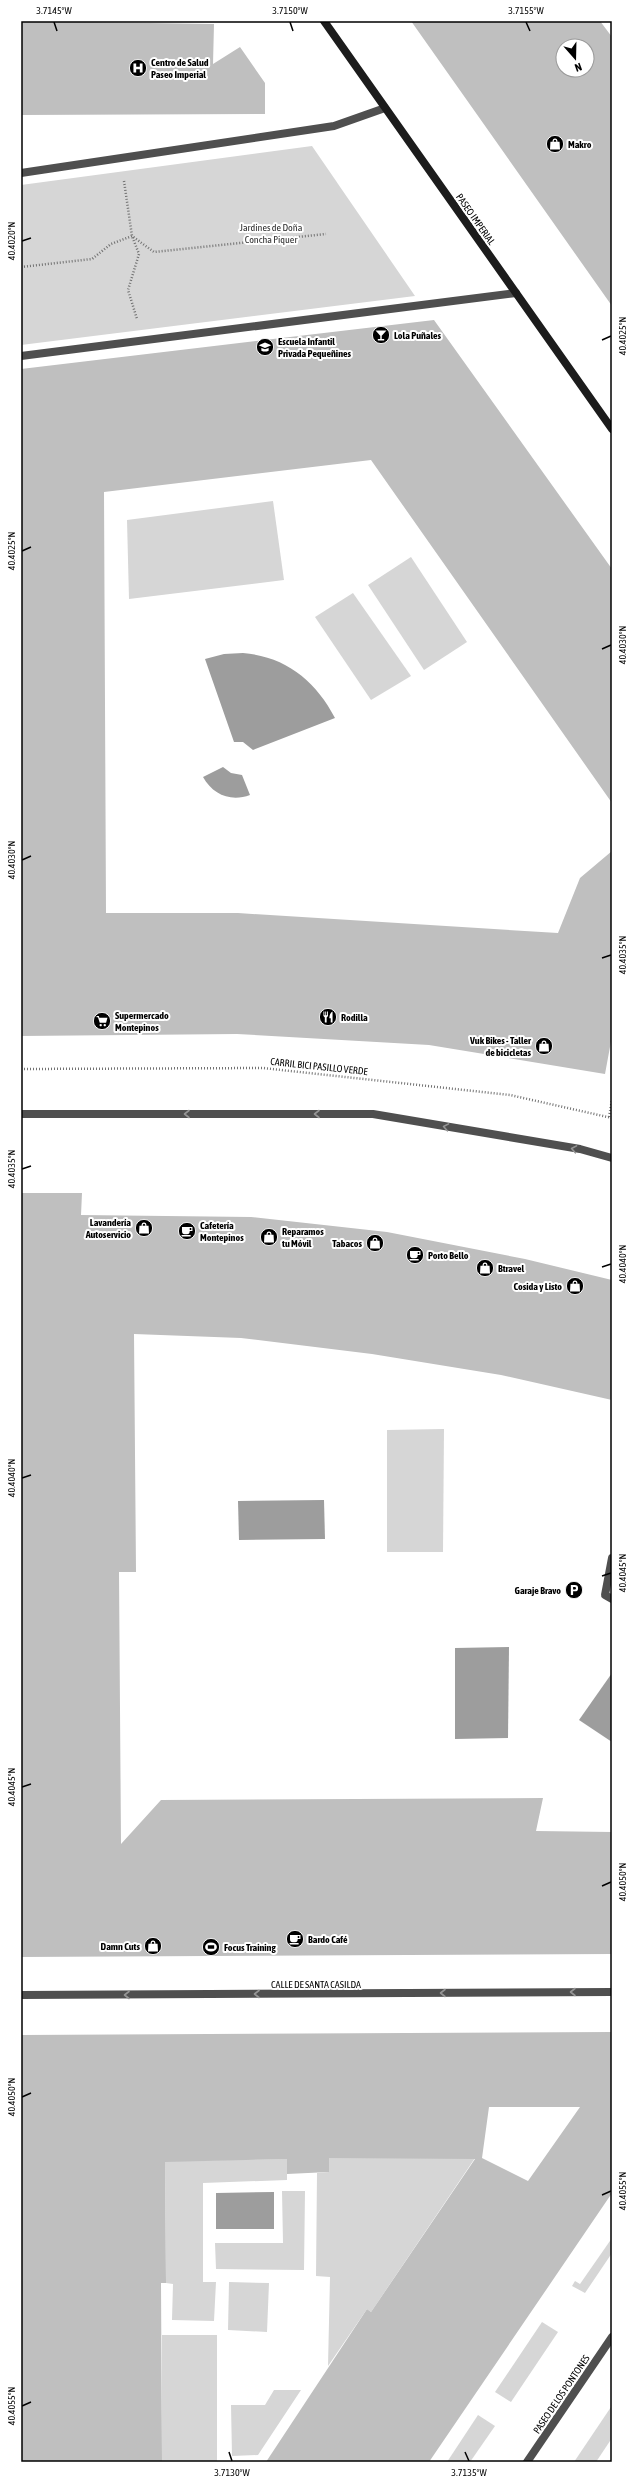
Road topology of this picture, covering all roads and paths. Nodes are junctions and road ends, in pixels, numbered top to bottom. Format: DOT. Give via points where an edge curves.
graph roads {
  1 [pos="324,21"];
  2 [pos="385,108"];
  3 [pos="121,160"];
  4 [pos="21,174"];
  5 [pos="326,234"];
  6 [pos="132,236"];
  7 [pos="21,266"];
  8 [pos="516,293"];
  9 [pos="144,340"];
  10 [pos="21,356"];
  11 [pos="612,429"];
  12 [pos="21,1069"];
  13 [pos="612,1100"];
  14 [pos="21,1114"];
  15 [pos="610,1118"];
  16 [pos="612,1158"];
  17 [pos="612,1558"];
  18 [pos="612,1599"];
  19 [pos="612,1992"];
  20 [pos="21,1995"];
  21 [pos="612,2337"];
  22 [pos="527,2462"];
  1 -- 2 [label="main road, PASEO IMPERIAL"];
  2 -- 3 [label="street" via="334,126"];
  2 -- 8 [label="main road, PASEO IMPERIAL"];
  3 -- 4 [label="street"];
  3 -- 6 [label="path"];
  5 -- 6 [label="path" via="154,252"];
  6 -- 7 [label="path" via="111,244 92,259"];
  6 -- 9 [label="path" via="139,254 128,290"];
  8 -- 9 [label="street"];
  8 -- 11 [label="main road, PASEO IMPERIAL"];
  9 -- 10 [label="street"];
  12 -- 15 [label="path, CARRIL BICI PASILLO VERDE" via="263,1068 510,1095"];
  13 -- 15 [label="path"];
  16 -- 14 [label="street, one-way" via="580,1150 373,1114"];
  17 -- 18 [label="street" via="605,1595"];
  19 -- 20 [label="street, CALLE DE SANTA CASILDA, one-way"];
  21 -- 22 [label="street, PASEO DE LOS PONTONES"];
}
